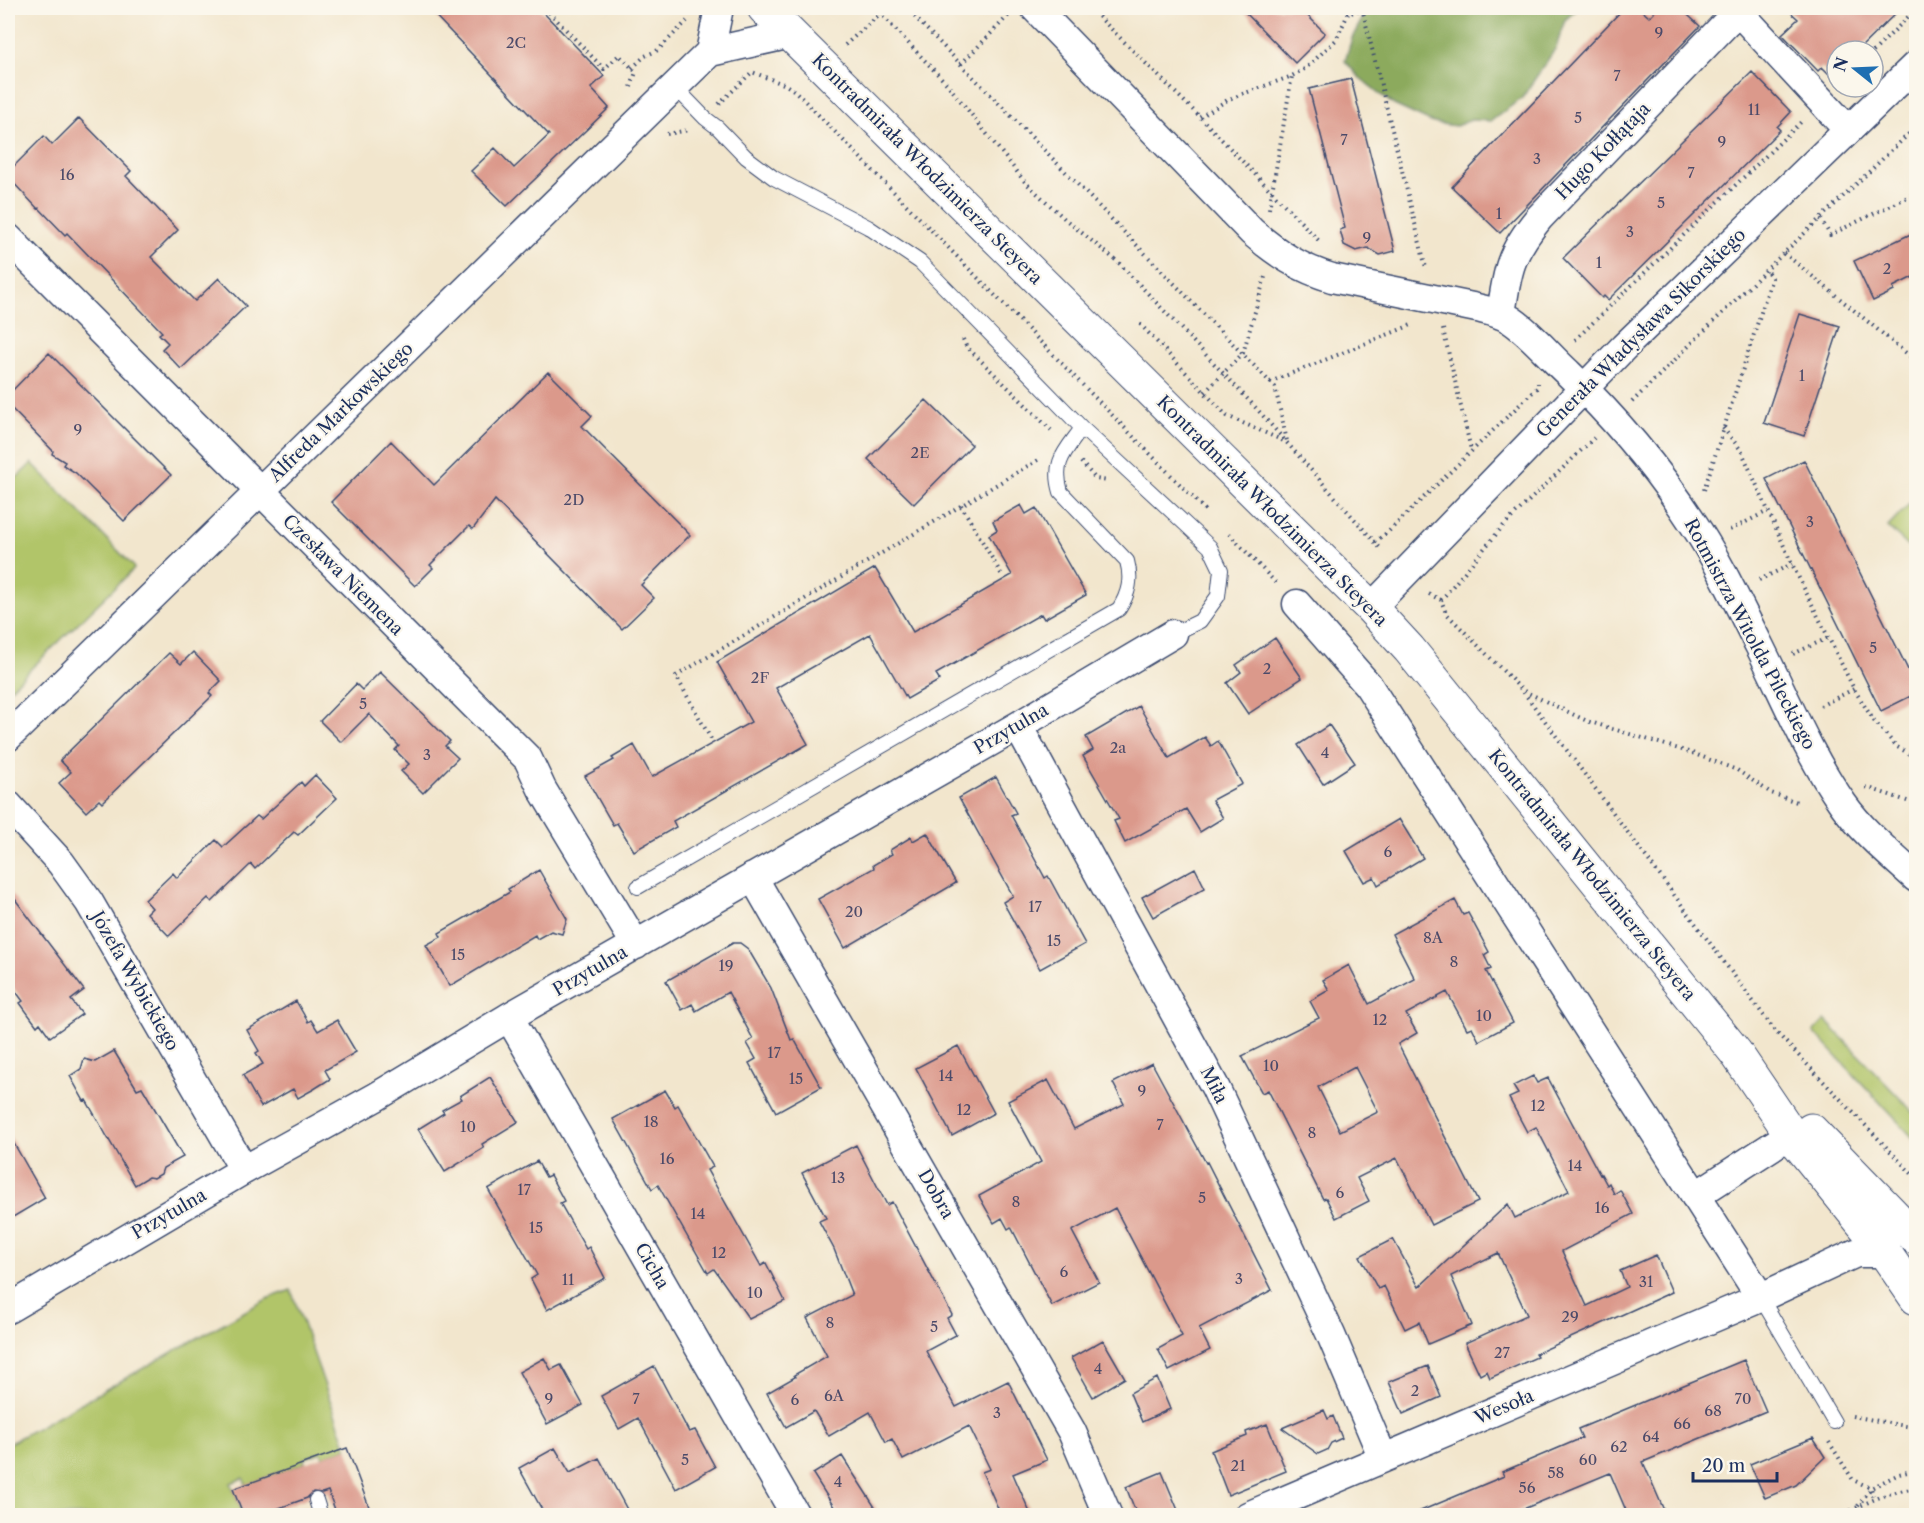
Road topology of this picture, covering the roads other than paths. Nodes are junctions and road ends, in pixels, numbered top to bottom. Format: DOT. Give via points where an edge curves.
graph roads {
  1 [pos="719,8"];
  2 [pos="764,8"];
  3 [pos="1035,8"];
  4 [pos="1739,9"];
  5 [pos="791,34"];
  6 [pos="710,52"];
  7 [pos="1917,65"];
  8 [pos="675,87"];
  9 [pos="1848,130"];
  10 [pos="8,238"];
  11 [pos="1501,315"];
  12 [pos="1584,388"];
  13 [pos="1082,428"];
  14 [pos="259,491"];
  15 [pos="1297,604"];
  16 [pos="1371,608"];
  17 [pos="1173,634"];
  18 [pos="1018,726"];
  19 [pos="8,737"];
  20 [pos="8,805"];
  21 [pos="753,877"];
  22 [pos="1917,878"];
  23 [pos="638,887"];
  24 [pos="636,945"];
  25 [pos="509,1017"];
  26 [pos="1811,1142"];
  27 [pos="244,1170"];
  28 [pos="1695,1196"];
  29 [pos="1917,1238"];
  30 [pos="1886,1253"];
  31 [pos="1761,1298"];
  32 [pos="1917,1299"];
  33 [pos="8,1309"];
  34 [pos="1831,1416"];
  35 [pos="1383,1458"];
  36 [pos="316,1500"];
  37 [pos="321,1515"];
  38 [pos="796,1515"];
  39 [pos="1108,1515"];
  40 [pos="1248,1515"];
  1 -- 6 [label="street"];
  2 -- 5 [label="street, Kontradmirała Włodzimierza Steyera"];
  3 -- 11 [label="street, Rotmistrza Witolda Pileckiego" via="1268,246 1311,272"];
  4 -- 9 [label="street"];
  4 -- 11 [label="street, Hugo Kołłątaja" via="1526,233 1509,264"];
  5 -- 6 [label="street"];
  5 -- 16 [label="street, Kontradmirała Włodzimierza Steyera"];
  6 -- 8 [label="street, Alfreda Markowskiego"];
  7 -- 9 [label="street, Generała Władysława Sikorskiego"];
  8 -- 13 [label="lane" via="746,157 774,178 868,227 920,262"];
  8 -- 14 [label="street, Alfreda Markowskiego"];
  9 -- 12 [label="street, Generała Władysława Sikorskiego"];
  10 -- 14 [label="street, Czesława Niemena"];
  11 -- 12 [label="street, Rotmistrza Witolda Pileckiego" via="1525,332"];
  12 -- 16 [label="street, Generała Władysława Sikorskiego"];
  12 -- 22 [label="street, Rotmistrza Witolda Pileckiego" via="1654,468 1694,524 1844,805"];
  13 -- 17 [label="lane" via="1210,547 1221,570 1218,596 1200,621"];
  13 -- 23 [label="lane" via="1062,454 1057,479 1061,492 1126,561 1130,583 1119,609"];
  14 -- 19 [label="street, Alfreda Markowskiego"];
  14 -- 24 [label="street, Czesława Niemena" via="528,759"];
  15 -- 28 [label="street" via="1368,685"];
  16 -- 26 [label="street, Kontradmirała Włodzimierza Steyera"];
  17 -- 18 [label="street, Przytulna"];
  18 -- 21 [label="street, Przytulna"];
  18 -- 35 [label="street, Miła" via="1215,1087 1331,1335"];
  20 -- 27 [label="street, Józefa Wybickiego" via="61,863 89,902"];
  21 -- 24 [label="street, Przytulna"];
  21 -- 39 [label="street, Dobra" via="1072,1432"];
  24 -- 25 [label="street, Przytulna"];
  25 -- 27 [label="street, Przytulna"];
  25 -- 38 [label="street, Cicha"];
  26 -- 28 [label="street" via="1780,1142"];
  26 -- 29 [label="street, Kontradmirała Włodzimierza Steyera"];
  26 -- 30 [label="street, Kontradmirała Włodzimierza Steyera"];
  27 -- 33 [label="street, Przytulna"];
  28 -- 31 [label="street"];
  30 -- 31 [label="street, Wesoła" via="1857,1254"];
  30 -- 32 [label="street, Kontradmirała Włodzimierza Steyera"];
  31 -- 34 [label="lane"];
  31 -- 35 [label="street, Wesoła"];
  35 -- 40 [label="street, Wesoła"];
  36 -- 37 [label="lane"];
}
